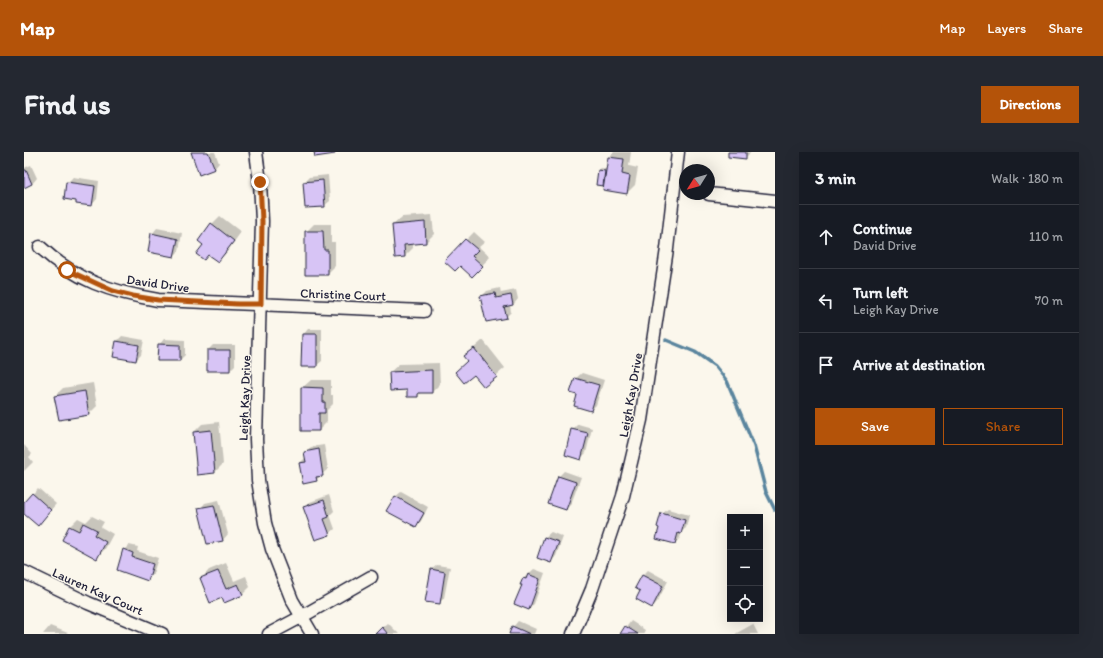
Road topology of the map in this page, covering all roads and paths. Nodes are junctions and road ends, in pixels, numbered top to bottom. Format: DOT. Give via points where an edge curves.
graph roads {
  1 [pos="256,152"];
  2 [pos="678,152"];
  3 [pos="679,172"];
  4 [pos="715,195"];
  5 [pos="679,196"];
  6 [pos="775,201"];
  7 [pos="40,247"];
  8 [pos="261,304"];
  9 [pos="424,311"];
  10 [pos="24,572"];
  11 [pos="371,577"];
  12 [pos="301,617"];
  13 [pos="162,634"];
  14 [pos="269,634"];
  15 [pos="312,634"];
  16 [pos="573,634"];
  1 -- 8 [label="street, Leigh Kay Drive" via="262,221"];
  2 -- 3 [label="street, Leigh Kay Drive"];
  4 -- 6 [label="street"];
  5 -- 16 [label="street, Leigh Kay Drive" via="665,263 642,412 624,496"];
  7 -- 8 [label="street, David Drive" via="67,270 113,291 158,300"];
  8 -- 9 [label="street, Christine Court"];
  8 -- 12 [label="street, Leigh Kay Drive" via="256,439 258,480 272,549"];
  10 -- 13 [label="street, Lauren Kay Court" via="88,603"];
  11 -- 12 [label="street"];
  12 -- 14 [label="street"];
  12 -- 15 [label="street, Leigh Kay Drive"];
}
